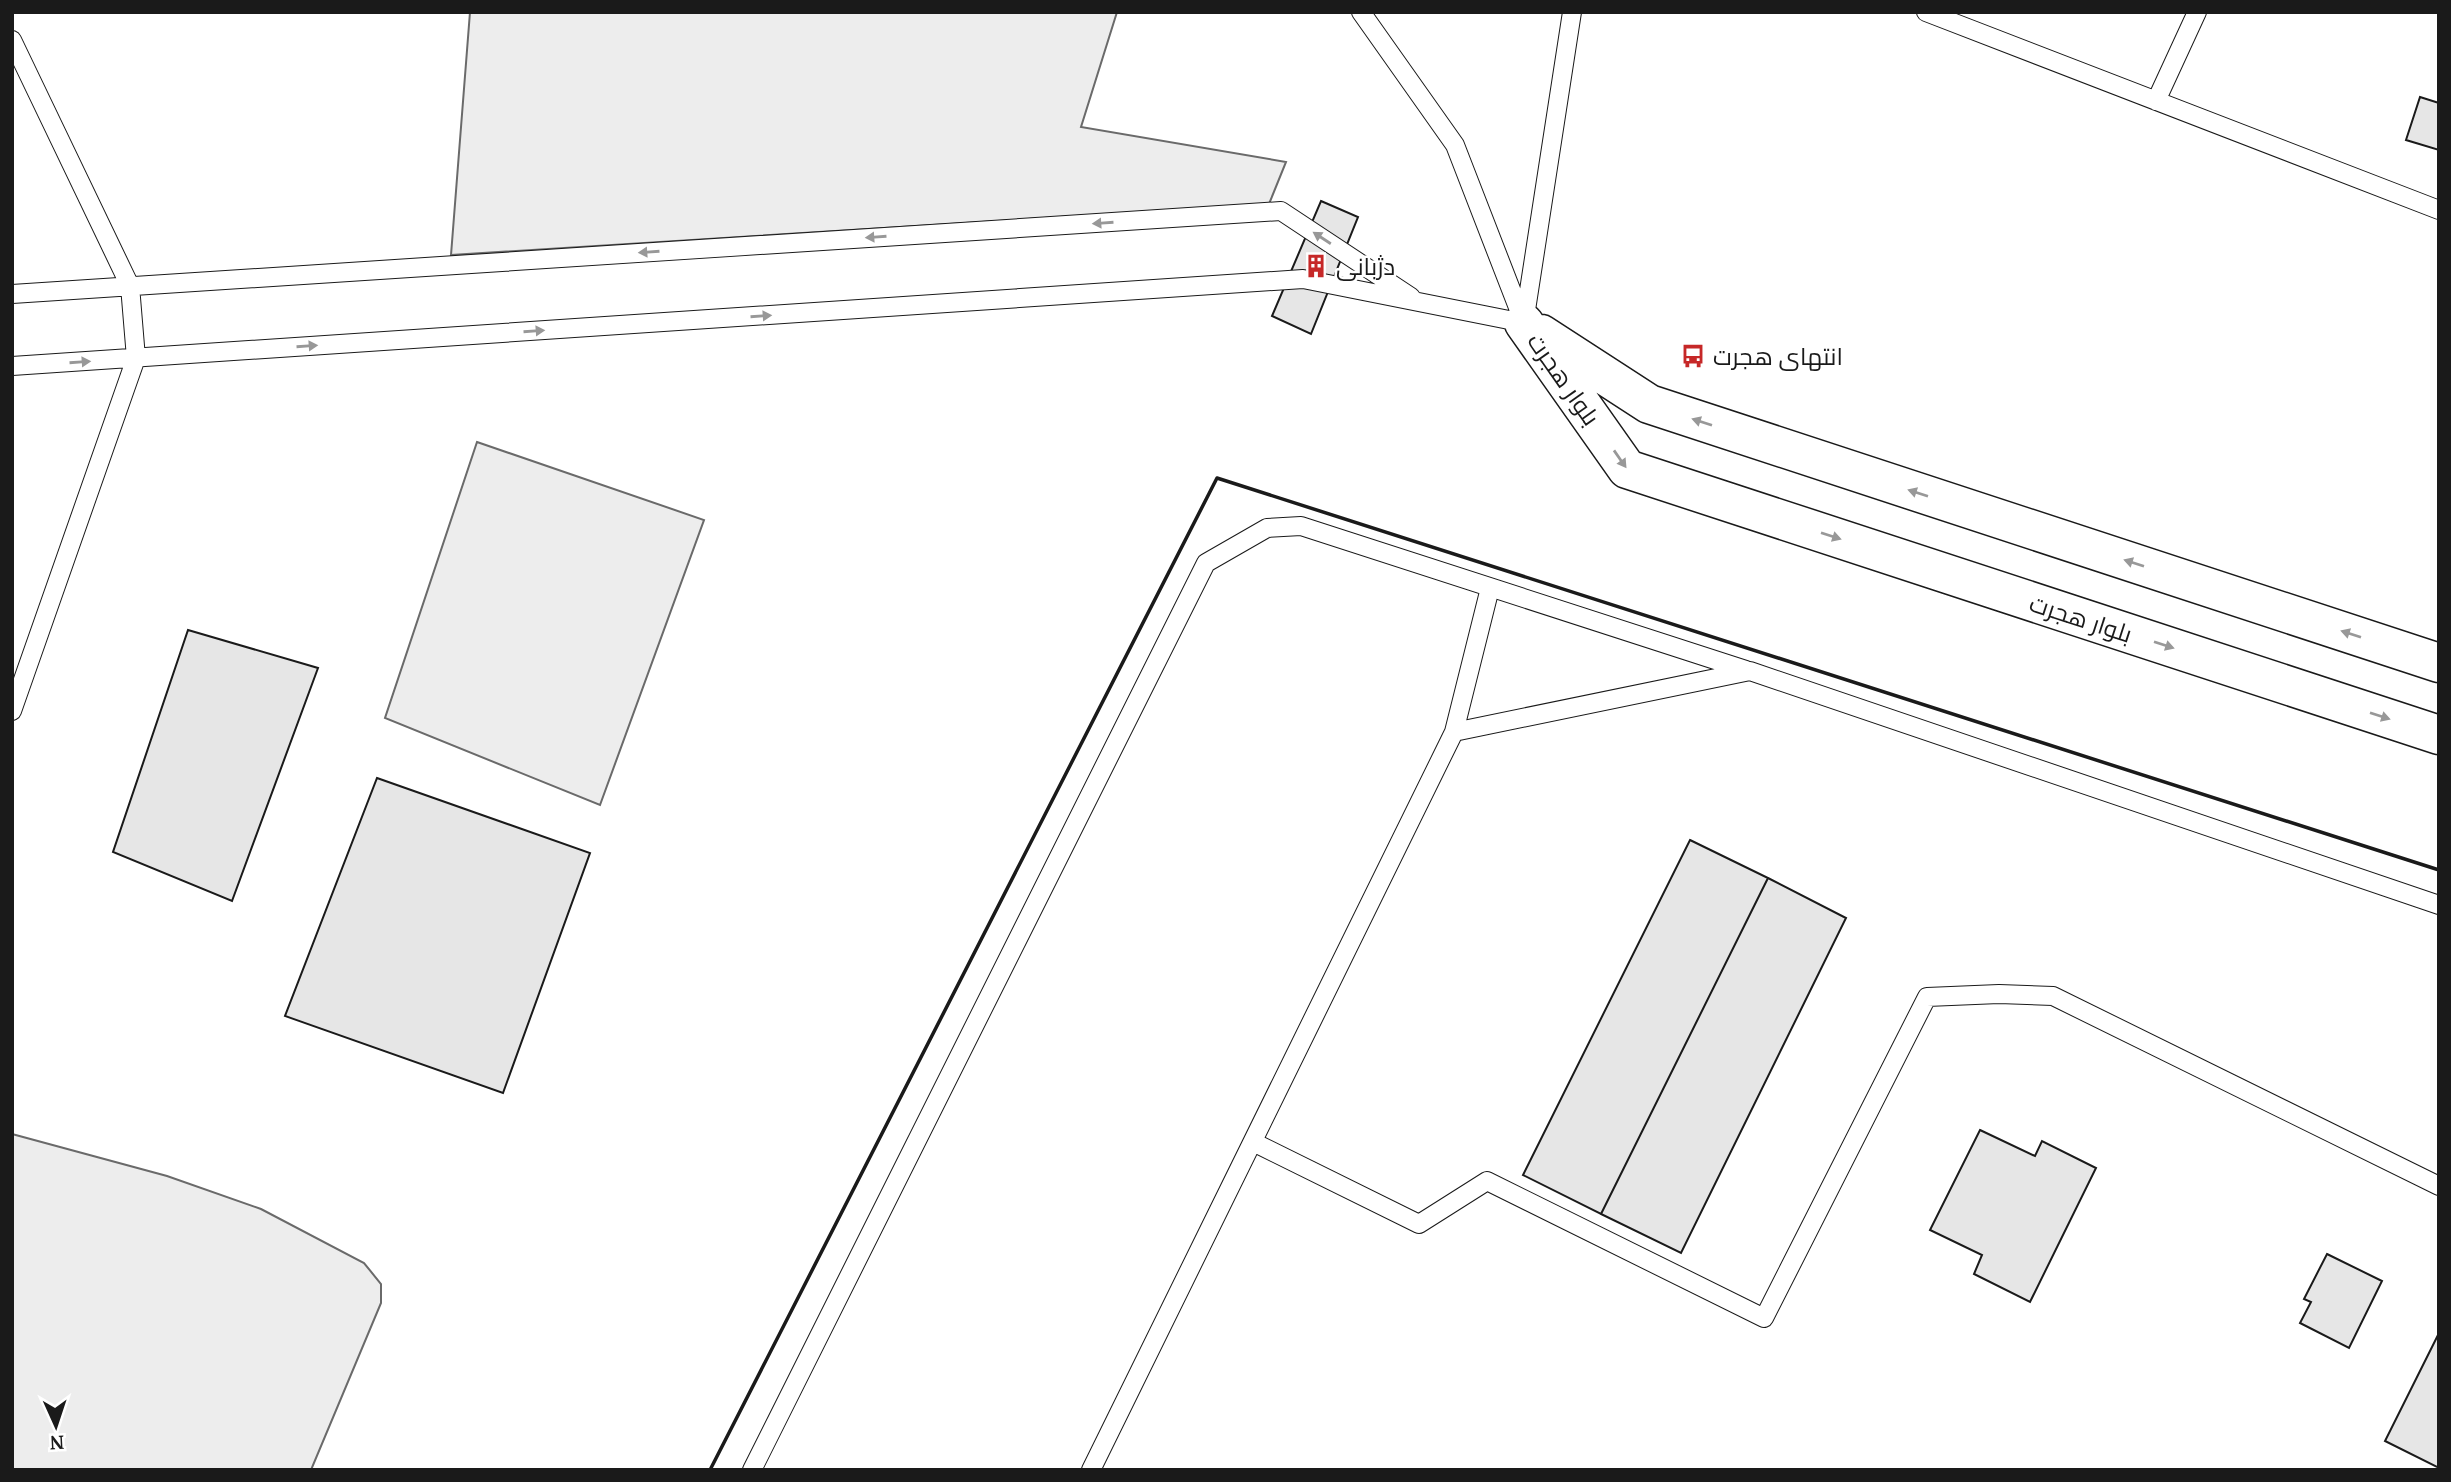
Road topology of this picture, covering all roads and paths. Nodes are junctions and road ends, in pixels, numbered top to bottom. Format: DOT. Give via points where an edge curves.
graph roads {
  1 [pos="1361,12"];
  2 [pos="1572,12"];
  3 [pos="1926,12"];
  4 [pos="2197,12"];
  5 [pos="12,40"];
  6 [pos="2157,101"];
  7 [pos="2439,210"];
  8 [pos="130,286"];
  9 [pos="12,294"];
  10 [pos="1420,302"];
  11 [pos="1524,323"];
  12 [pos="136,358"];
  13 [pos="12,366"];
  14 [pos="1490,588"];
  15 [pos="2439,663"];
  16 [pos="1750,671"];
  17 [pos="12,710"];
  18 [pos="1454,732"];
  19 [pos="2439,735"];
  20 [pos="2439,905"];
  21 [pos="1253,1142"];
  22 [pos="2439,1186"];
  23 [pos="752,1470"];
  24 [pos="1091,1470"];
  1 -- 11 [label="lane" via="1455,145"];
  2 -- 11 [label="lane"];
  3 -- 6 [label="lane"];
  4 -- 6 [label="lane"];
  5 -- 8 [label="lane"];
  6 -- 7 [label="lane"];
  8 -- 9 [label="lane"];
  10 -- 8 [label="lane, one-way" via="1281,211"];
  8 -- 12 [label="lane"];
  10 -- 11 [label="lane"];
  12 -- 10 [label="lane, one-way" via="1303,279"];
  15 -- 11 [label="main road, بلوار هجرت, one-way" via="1649,404"];
  11 -- 19 [label="main road, بلوار هجرت, one-way" via="1627,469"];
  13 -- 12 [label="lane, one-way"];
  12 -- 17 [label="lane"];
  14 -- 16 [label="lane"];
  14 -- 18 [label="lane"];
  14 -- 23 [label="lane" via="1301,526 1267,528 1206,563"];
  16 -- 18 [label="lane"];
  16 -- 20 [label="lane"];
  18 -- 21 [label="lane"];
  21 -- 22 [label="lane" via="1419,1224 1487,1181 1764,1318 1927,997 2053,996"];
  21 -- 24 [label="lane"];
}
